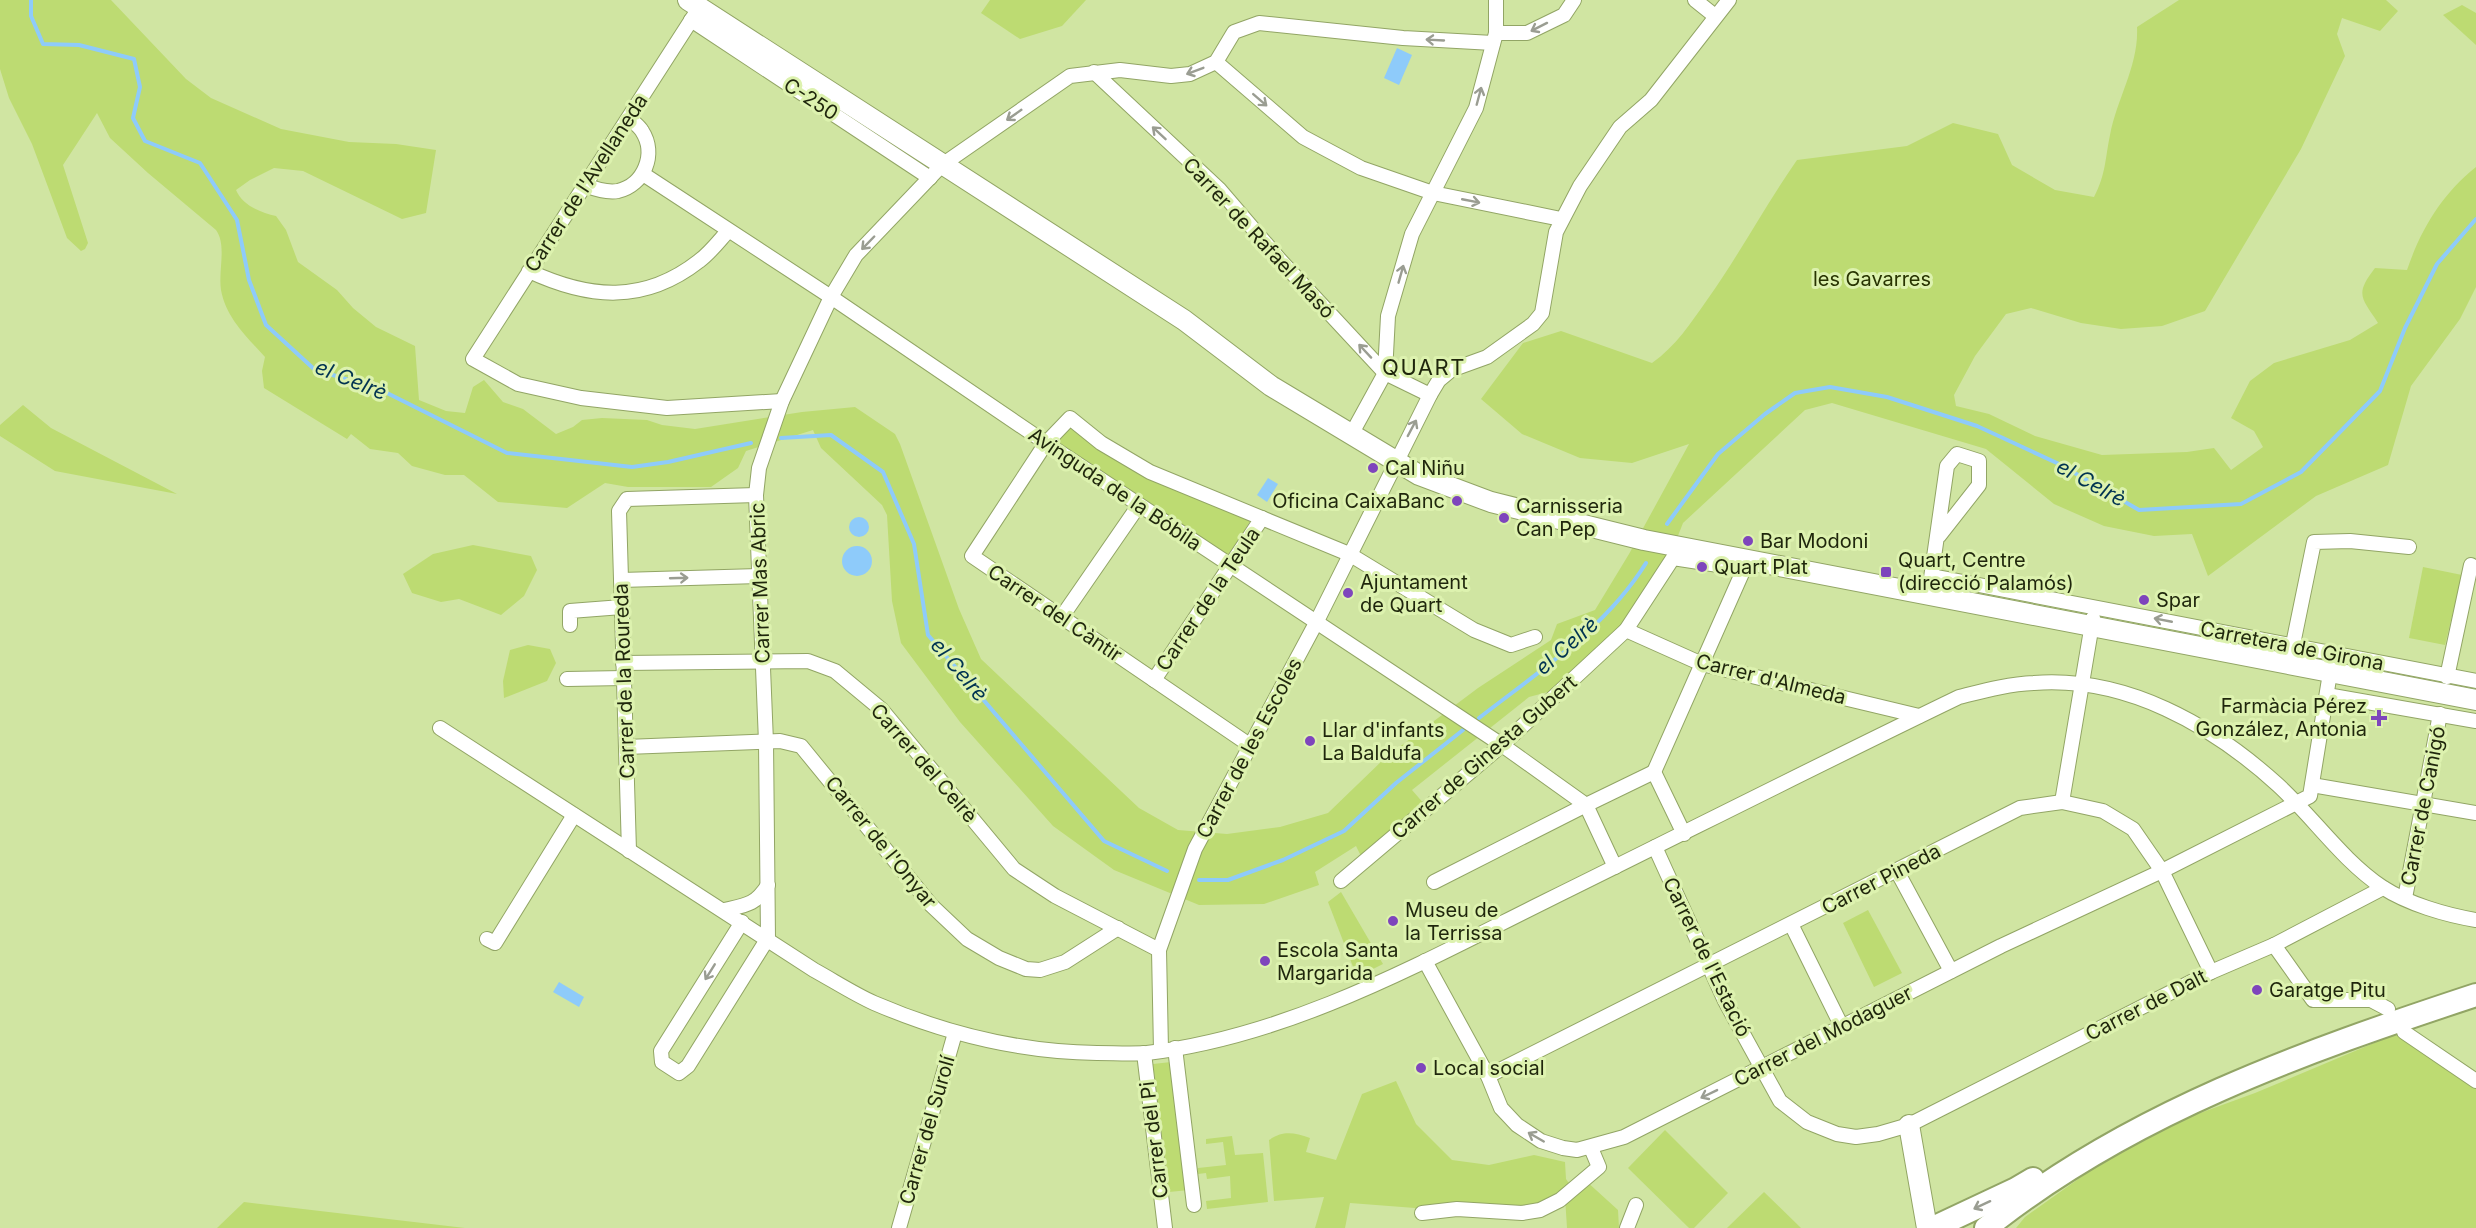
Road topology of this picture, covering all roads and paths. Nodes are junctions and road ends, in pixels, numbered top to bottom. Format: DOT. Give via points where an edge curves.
graph roads {
  1 [pos="1496,0"];
  2 [pos="1574,0"];
  3 [pos="1695,0"];
  4 [pos="1730,0"];
  5 [pos="693,9"];
  6 [pos="1715,16"];
  7 [pos="1494,38"];
  8 [pos="1216,62"];
  9 [pos="1094,72"];
  10 [pos="628,118"];
  11 [pos="936,171"];
  12 [pos="643,174"];
  13 [pos="585,185"];
  14 [pos="1433,194"];
  15 [pos="1561,219"];
  16 [pos="728,231"];
  17 [pos="529,272"];
  18 [pos="831,297"];
  19 [pos="1385,373"];
  20 [pos="1430,395"];
  21 [pos="782,401"];
  22 [pos="1351,435"];
  23 [pos="1046,443"];
  24 [pos="1395,461"];
  25 [pos="756,495"];
  26 [pos="1139,505"];
  27 [pos="1262,518"];
  28 [pos="1939,536"];
  29 [pos="2409,547"];
  30 [pos="1349,554"];
  31 [pos="1746,565"];
  32 [pos="2471,565"];
  33 [pos="1231,566"];
  34 [pos="759,576"];
  35 [pos="1932,576"];
  36 [pos="621,580"];
  37 [pos="1929,596"];
  38 [pos="622,607"];
  39 [pos="2093,617"];
  40 [pos="1061,618"];
  41 [pos="1316,623"];
  42 [pos="570,625"];
  43 [pos="1626,630"];
  44 [pos="1535,637"];
  45 [pos="2290,655"];
  46 [pos="763,661"];
  47 [pos="623,663"];
  48 [pos="1702,664"];
  49 [pos="2330,673"];
  50 [pos="2447,677"];
  51 [pos="624,678"];
  52 [pos="567,679"];
  53 [pos="1155,680"];
  54 [pos="2476,681"];
  55 [pos="2080,684"];
  56 [pos="2327,695"];
  57 [pos="2476,700"];
  58 [pos="2440,714"];
  59 [pos="1919,716"];
  60 [pos="2476,721"];
  61 [pos="440,728"];
  62 [pos="766,742"];
  63 [pos="1502,745"];
  64 [pos="1251,746"];
  65 [pos="626,747"];
  66 [pos="1654,772"];
  67 [pos="2312,785"];
  68 [pos="2062,802"];
  69 [pos="2296,803"];
  70 [pos="1586,805"];
  71 [pos="2423,805"];
  72 [pos="2476,813"];
  73 [pos="573,815"];
  74 [pos="1684,834"];
  75 [pos="1655,847"];
  76 [pos="629,851"];
  77 [pos="1615,867"];
  78 [pos="1897,871"];
  79 [pos="2162,871"];
  80 [pos="1341,881"];
  81 [pos="1434,882"];
  82 [pos="768,885"];
  83 [pos="2383,888"];
  84 [pos="2405,898"];
  85 [pos="724,910"];
  86 [pos="2476,920"];
  87 [pos="742,922"];
  88 [pos="1791,924"];
  89 [pos="1118,928"];
  90 [pos="768,938"];
  91 [pos="487,939"];
  92 [pos="2274,945"];
  93 [pos="1159,950"];
  94 [pos="1425,961"];
  95 [pos="1709,966"];
  96 [pos="1951,971"];
  97 [pos="2211,972"];
  98 [pos="2476,995"];
  99 [pos="2388,1009"];
  100 [pos="1842,1027"];
  101 [pos="2403,1032"];
  102 [pos="955,1033"];
  103 [pos="1168,1049"];
  104 [pos="1144,1053"];
  105 [pos="1761,1068"];
  106 [pos="1488,1076"];
  107 [pos="2476,1081"];
  108 [pos="1909,1125"];
  109 [pos="2128,1135"];
  110 [pos="1591,1148"];
  111 [pos="2046,1185"];
  112 [pos="1194,1205"];
  113 [pos="1636,1205"];
  114 [pos="1422,1213"];
  115 [pos="899,1228"];
  116 [pos="1165,1228"];
  117 [pos="1627,1228"];
  118 [pos="1928,1228"];
  119 [pos="1933,1228"];
  120 [pos="1986,1228"];
  121 [pos="2009,1228"];
  1 -- 7 [label="street"];
  2 -- 7 [label="street, one-way" via="1564,15 1527,33"];
  3 -- 6 [label="street"];
  4 -- 6 [label="street, Carrer de les Escoles"];
  5 -- 10 [label="street, Carrer de l'Avellaneda"];
  5 -- 11 [label="main road, C-250"];
  6 -- 15 [label="street, Carrer de les Escoles" via="1651,100 1620,127"];
  7 -- 8 [label="street, one-way" via="1403,38 1259,23 1234,32"];
  14 -- 7 [label="street, one-way" via="1476,108"];
  8 -- 9 [label="street, Carrer Mas Abric, one-way" via="1190,74 1171,76 1120,70"];
  8 -- 14 [label="street, one-way" via="1303,137 1361,168"];
  9 -- 11 [label="street, Carrer Mas Abric, one-way" via="1070,76"];
  19 -- 9 [label="street, Carrer de Rafael Masó, one-way" via="1219,189"];
  10 -- 12 [label="street" via="643,131 649,160"];
  10 -- 13 [label="street, Carrer de l'Avellaneda"];
  11 -- 18 [label="street, Carrer Mas Abric, one-way" via="856,255"];
  11 -- 22 [label="main road, C-250" via="1184,320 1271,386"];
  12 -- 13 [label="street" via="634,184 618,191"];
  12 -- 16 [label="street, Avinguda de la Bóbila"];
  13 -- 17 [label="street, Carrer de l'Avellaneda"];
  14 -- 15 [label="street, one-way"];
  19 -- 14 [label="street, one-way" via="1388,316 1412,234"];
  15 -- 20 [label="street, Carrer de les Escoles" via="1542,313 1487,357 1451,370 1438,380"];
  16 -- 17 [label="street" via="701,260 677,276 622,293 588,292"];
  16 -- 18 [label="street, Avinguda de la Bóbila"];
  17 -- 21 [label="street, Carrer de l'Avellaneda" via="473,359 518,384 581,398 668,408"];
  18 -- 21 [label="street, Carrer Mas Abric"];
  18 -- 23 [label="street, Avinguda de la Bóbila"];
  19 -- 20 [label="street, Carrer de Rafael Masó"];
  19 -- 22 [label="street"];
  24 -- 20 [label="street, Carrer de les Escoles, one-way"];
  21 -- 25 [label="street, Carrer Mas Abric" via="759,468"];
  22 -- 24 [label="main road, C-250"];
  23 -- 26 [label="street, Avinguda de la Bóbila"];
  23 -- 27 [label="street" via="1070,418 1101,443 1150,472"];
  23 -- 40 [label="street, Carrer del Càntir" via="972,556"];
  24 -- 30 [label="street, Carrer de les Escoles"];
  24 -- 31 [label="main road, C-250" via="1419,475 1491,502"];
  25 -- 34 [label="street, Carrer Mas Abric"];
  25 -- 36 [label="street, Carrer de la Roureda" via="627,499 618,511"];
  26 -- 33 [label="street, Avinguda de la Bóbila"];
  26 -- 40 [label="street"];
  27 -- 30 [label="street"];
  27 -- 33 [label="street, Carrer de la Teula"];
  28 -- 28 [label="street" via="1947,466 1957,454 1979,461 1979,485"];
  28 -- 35 [label="street"];
  29 -- 45 [label="street" via="2314,542"];
  30 -- 41 [label="street, Carrer de les Escoles"];
  30 -- 44 [label="street" via="1474,630 1511,645"];
  31 -- 37 [label="main road, C-250"];
  31 -- 43 [label="street, Carrer de Ginesta Gubert" via="1673,558"];
  31 -- 48 [label="street"];
  32 -- 50 [label="street"];
  33 -- 41 [label="street, Avinguda de la Bóbila"];
  33 -- 53 [label="street, Carrer de la Teula"];
  36 -- 34 [label="street, one-way"];
  34 -- 46 [label="street, Carrer Mas Abric"];
  35 -- 37 [label="street"];
  35 -- 39 [label="street"];
  36 -- 38 [label="street, Carrer de la Roureda"];
  37 -- 39 [label="main road, C-250"];
  38 -- 42 [label="street" via="570,611"];
  38 -- 47 [label="street, Carrer de la Roureda"];
  39 -- 45 [label="main road, C-250"];
  39 -- 55 [label="street"];
  40 -- 53 [label="street, Carrer del Càntir"];
  41 -- 63 [label="street, Avinguda de la Bóbila"];
  41 -- 64 [label="street, Carrer de les Escoles"];
  43 -- 48 [label="street, Carrer d'Almeda"];
  43 -- 63 [label="street, Carrer de Ginesta Gubert"];
  45 -- 49 [label="main road, C-250"];
  45 -- 50 [label="street, Carretera de Girona"];
  46 -- 47 [label="street, Carrer del Celrè"];
  46 -- 62 [label="street, Carrer Mas Abric"];
  46 -- 89 [label="street, Carrer del Celrè" via="808,661 835,671 882,710 1014,869 1055,896"];
  47 -- 51 [label="street, Carrer de la Roureda"];
  48 -- 59 [label="street, Carrer d'Almeda"];
  48 -- 66 [label="street"];
  49 -- 56 [label="street"];
  49 -- 57 [label="main road, C-250"];
  50 -- 54 [label="street, Carretera de Girona"];
  51 -- 52 [label="street"];
  51 -- 65 [label="street, Carrer de la Roureda"];
  53 -- 64 [label="street, Carrer del Càntir"];
  55 -- 59 [label="street" via="2035,682 1997,688 1959,697"];
  55 -- 68 [label="street"];
  55 -- 69 [label="street" via="2143,698 2178,714 2240,754"];
  56 -- 58 [label="street, Carretera de Girona"];
  56 -- 67 [label="street"];
  58 -- 60 [label="street, Carretera de Girona"];
  58 -- 71 [label="street, Carrer de Canigó"];
  59 -- 74 [label="street"];
  61 -- 73 [label="street"];
  62 -- 65 [label="street, Carrer de l'Onyar"];
  62 -- 82 [label="street, Carrer Mas Abric"];
  62 -- 89 [label="street, Carrer de l'Onyar" via="801,746 931,905 967,939 999,958 1040,970 1065,962"];
  63 -- 70 [label="street, Avinguda de la Bóbila"];
  63 -- 80 [label="street, Carrer de Ginesta Gubert"];
  64 -- 93 [label="street, Carrer de les Escoles" via="1195,849"];
  65 -- 76 [label="street, Carrer de la Roureda"];
  66 -- 70 [label="street"];
  66 -- 74 [label="street"];
  67 -- 69 [label="street" via="2310,796"];
  67 -- 71 [label="street"];
  68 -- 78 [label="street, Carrer Pineda" via="2020,808"];
  68 -- 79 [label="street, Carrer Pineda" via="2103,811 2133,830"];
  69 -- 79 [label="street, Carrer del Modaguer"];
  69 -- 83 [label="street"];
  70 -- 77 [label="street"];
  70 -- 81 [label="street"];
  71 -- 72 [label="street"];
  71 -- 84 [label="street, Carrer de Canigó"];
  73 -- 76 [label="street"];
  73 -- 91 [label="street" via="495,943"];
  74 -- 75 [label="street"];
  75 -- 77 [label="street"];
  75 -- 95 [label="street, Carrer de l'Estació"];
  76 -- 85 [label="street"];
  77 -- 94 [label="street"];
  78 -- 88 [label="street, Carrer Pineda"];
  78 -- 96 [label="street"];
  79 -- 96 [label="street, Carrer del Modaguer"];
  79 -- 97 [label="street, Carrer Pineda"];
  82 -- 85 [label="street" via="760,898"];
  82 -- 90 [label="street, Carrer Mas Abric"];
  83 -- 84 [label="street"];
  83 -- 92 [label="street, Carrer de Dalt"];
  84 -- 86 [label="street"];
  85 -- 87 [label="street"];
  87 -- 90 [label="street"];
  87 -- 90 [label="street, one-way" via="661,1051 662,1062 679,1073 688,1066"];
  88 -- 95 [label="street, Carrer Pineda"];
  88 -- 100 [label="street"];
  89 -- 93 [label="street, Carrer del Celrè"];
  90 -- 102 [label="street" via="814,970 873,1002"];
  92 -- 97 [label="street, Carrer de Dalt"];
  92 -- 99 [label="street" via="2313,1000 2371,1000"];
  93 -- 103 [label="street, Carrer de les Escoles"];
  94 -- 103 [label="street" via="1322,1007 1252,1031"];
  94 -- 106 [label="street, Carrer del Modaguer"];
  95 -- 105 [label="street, Carrer de l'Estació"];
  95 -- 106 [label="street, Carrer Pineda"];
  96 -- 100 [label="street, Carrer del Modaguer"];
  97 -- 108 [label="street, Carrer de Dalt"];
  98 -- 109 [label="main road" via="2282,1062 2189,1102"];
  100 -- 105 [label="street, Carrer del Modaguer"];
  101 -- 107 [label="street"];
  102 -- 104 [label="street" via="1000,1045 1071,1053"];
  102 -- 115 [label="street, Carrer del Surolí"];
  103 -- 104 [label="street"];
  103 -- 112 [label="street, Carrer del Pi"];
  104 -- 116 [label="street, Carrer del Pi"];
  105 -- 108 [label="street, Carrer de l'Estació" via="1780,1101 1807,1122 1837,1134 1856,1137"];
  105 -- 110 [label="street, Carrer del Modaguer, one-way" via="1624,1137"];
  110 -- 106 [label="street, Carrer del Modaguer, one-way" via="1563,1148 1541,1141 1516,1125 1501,1108"];
  108 -- 118 [label="main road"];
  109 -- 111 [label="main road"];
  109 -- 119 [label="main road, one-way" via="2098,1139 2016,1189"];
  110 -- 114 [label="street" via="1599,1167 1560,1200 1540,1210 1457,1209"];
  111 -- 120 [label="main road"];
  111 -- 121 [label="main road"];
  113 -- 117 [label="street"];
}
